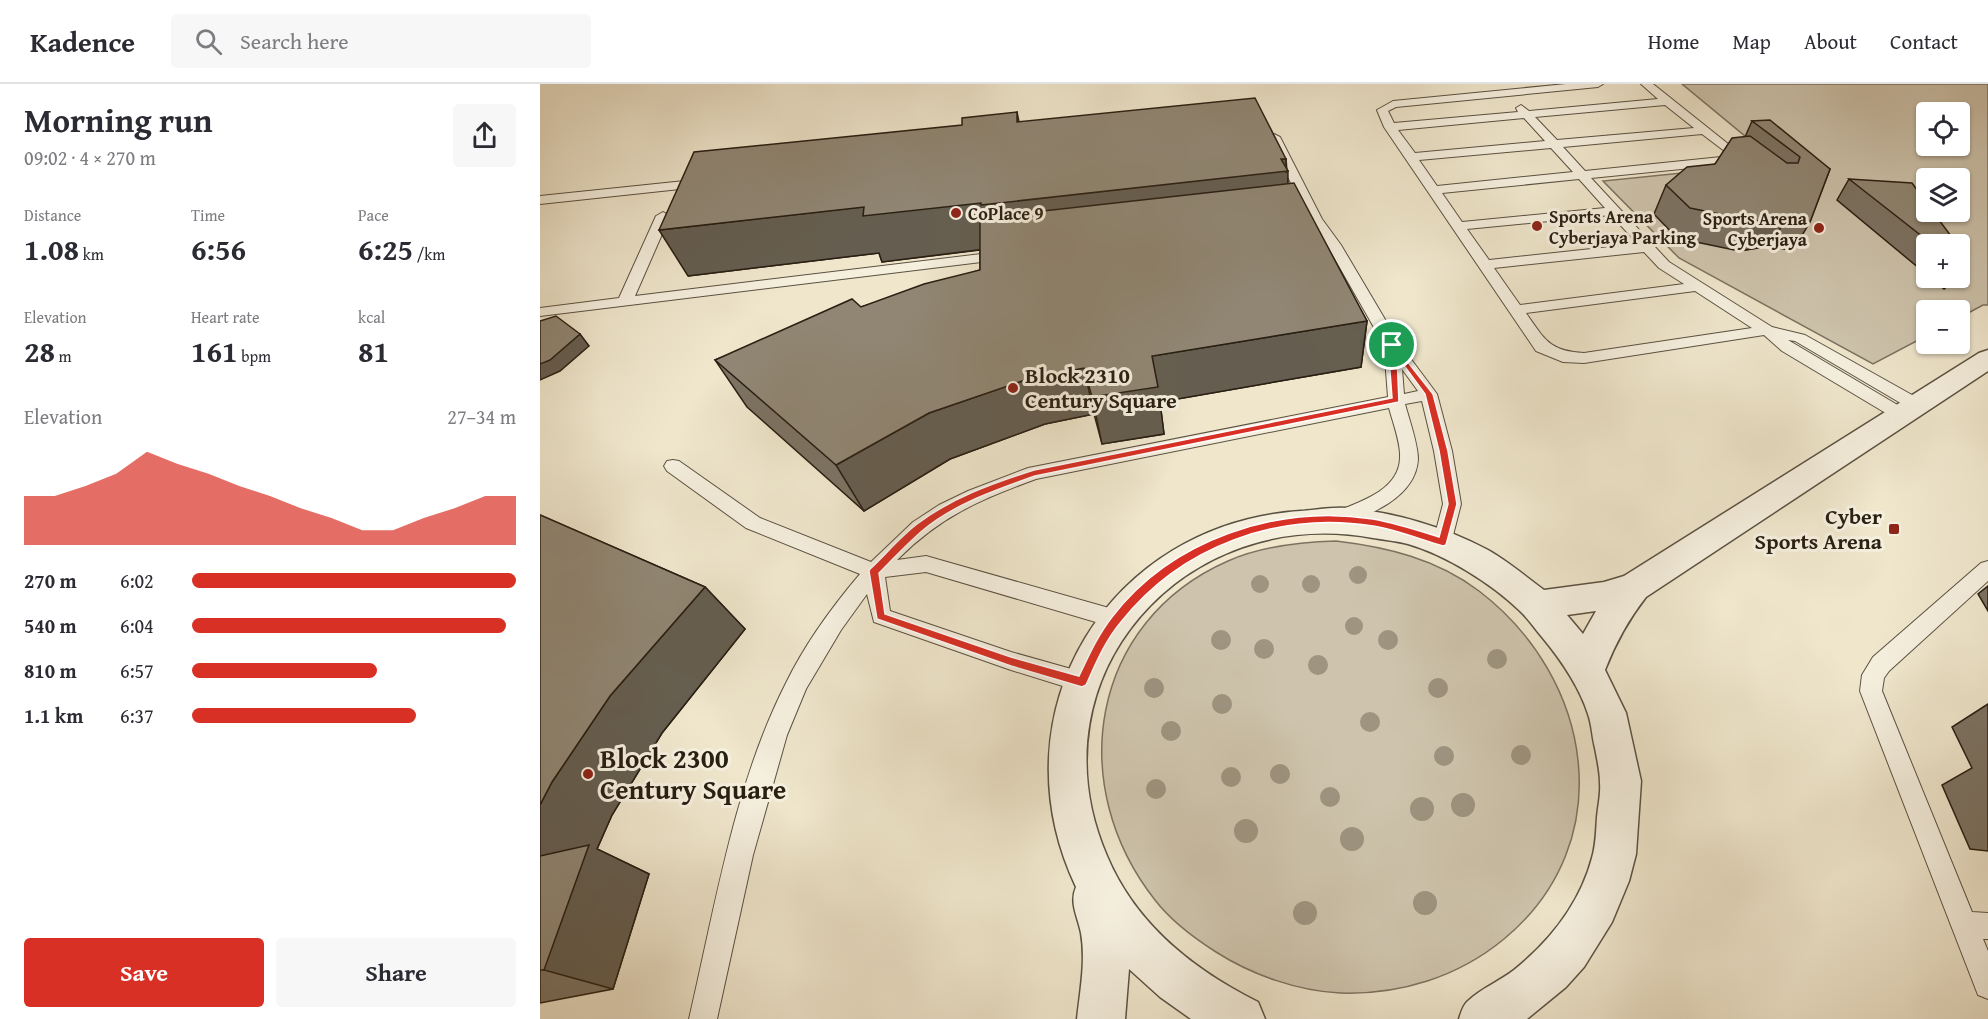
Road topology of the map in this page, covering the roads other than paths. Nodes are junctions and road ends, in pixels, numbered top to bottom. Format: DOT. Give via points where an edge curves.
graph roads {
  1 [pos="1598,84"];
  2 [pos="1646,84"];
  3 [pos="1508,93"];
  4 [pos="1669,101"];
  5 [pos="1527,114"];
  6 [pos="1390,127"];
  7 [pos="1259,129"];
  8 [pos="1706,130"];
  9 [pos="1554,144"];
  10 [pos="1411,157"];
  11 [pos="1582,175"];
  12 [pos="716,182"];
  13 [pos="1434,190"];
  14 [pos="540,200"];
  15 [pos="1614,211"];
  16 [pos="663,216"];
  17 [pos="1459,226"];
  18 [pos="1648,247"];
  19 [pos="1018,254"];
  20 [pos="1485,265"];
  21 [pos="1698,286"];
  22 [pos="625,301"];
  23 [pos="1516,310"];
  24 [pos="540,312"];
  25 [pos="1767,330"];
  26 [pos="1392,345"];
  27 [pos="1988,359"];
  28 [pos="1429,394"];
  29 [pos="1396,400"];
  30 [pos="1907,409"];
  31 [pos="673,466"];
  32 [pos="1337,519"];
  33 [pos="1443,543"];
  34 [pos="1988,569"];
  35 [pos="874,571"];
  36 [pos="1634,587"];
  37 [pos="1537,605"];
  38 [pos="1116,619"];
  39 [pos="1587,668"];
  40 [pos="1082,682"];
  41 [pos="1083,855"];
  42 [pos="1976,925"];
  43 [pos="1988,985"];
  44 [pos="703,1019"];
  45 [pos="1101,1019"];
  46 [pos="1242,1019"];
  47 [pos="1483,1019"];
  1 -- 3 [label="lane"];
  2 -- 4 [label="lane"];
  3 -- 5 [label="lane"];
  3 -- 6 [label="lane" via="1393,104 1382,110"];
  4 -- 5 [label="lane"];
  4 -- 8 [label="lane"];
  5 -- 6 [label="lane"];
  5 -- 9 [label="lane"];
  6 -- 10 [label="lane"];
  7 -- 26 [label="lane" via="1275,137 1310,219 1334,245"];
  8 -- 9 [label="lane"];
  8 -- 11 [label="lane" via="1745,162"];
  9 -- 10 [label="lane"];
  9 -- 11 [label="lane"];
  10 -- 13 [label="lane"];
  11 -- 13 [label="lane"];
  11 -- 15 [label="lane"];
  12 -- 14 [label="lane"];
  13 -- 17 [label="lane"];
  15 -- 17 [label="lane"];
  15 -- 18 [label="lane"];
  16 -- 22 [label="lane"];
  17 -- 20 [label="lane"];
  18 -- 20 [label="lane"];
  18 -- 21 [label="lane" via="1664,265"];
  19 -- 22 [label="lane"];
  20 -- 23 [label="lane"];
  21 -- 23 [label="lane"];
  21 -- 25 [label="lane"];
  22 -- 24 [label="lane"];
  23 -- 25 [label="lane" via="1542,348 1563,357 1584,358"];
  25 -- 30 [label="lane" via="1788,348"];
  26 -- 28 [label="lane"];
  26 -- 29 [label="lane"];
  27 -- 30 [label="street"];
  28 -- 29 [label="lane"];
  28 -- 33 [label="lane" via="1452,504"];
  29 -- 32 [label="lane" via="1409,458 1406,475 1379,501"];
  29 -- 35 [label="lane" via="1034,473 948,509 920,527"];
  30 -- 36 [label="street"];
  31 -- 35 [label="lane" via="753,523"];
  32 -- 33 [label="street" via="1408,530"];
  32 -- 38 [label="street" via="1254,528 1215,542 1153,581"];
  33 -- 37 [label="street" via="1508,580"];
  34 -- 42 [label="lane" via="1881,664 1873,675 1871,691"];
  35 -- 38 [label="lane" via="926,564"];
  35 -- 40 [label="lane" via="880,616"];
  35 -- 44 [label="lane" via="836,618 791,694 756,794"];
  36 -- 37 [label="street" via="1604,596"];
  36 -- 39 [label="street" via="1600,633"];
  37 -- 39 [label="street" via="1564,634"];
  38 -- 40 [label="street"];
  39 -- 47 [label="street" via="1617,745 1622,787 1620,831 1610,875 1592,917 1565,957 1529,991"];
  40 -- 41 [label="street" via="1071,725 1067,783"];
  41 -- 45 [label="street" via="1104,934 1106,971"];
  41 -- 46 [label="street" via="1104,900 1134,942 1173,980"];
  42 -- 43 [label="lane"];
}
